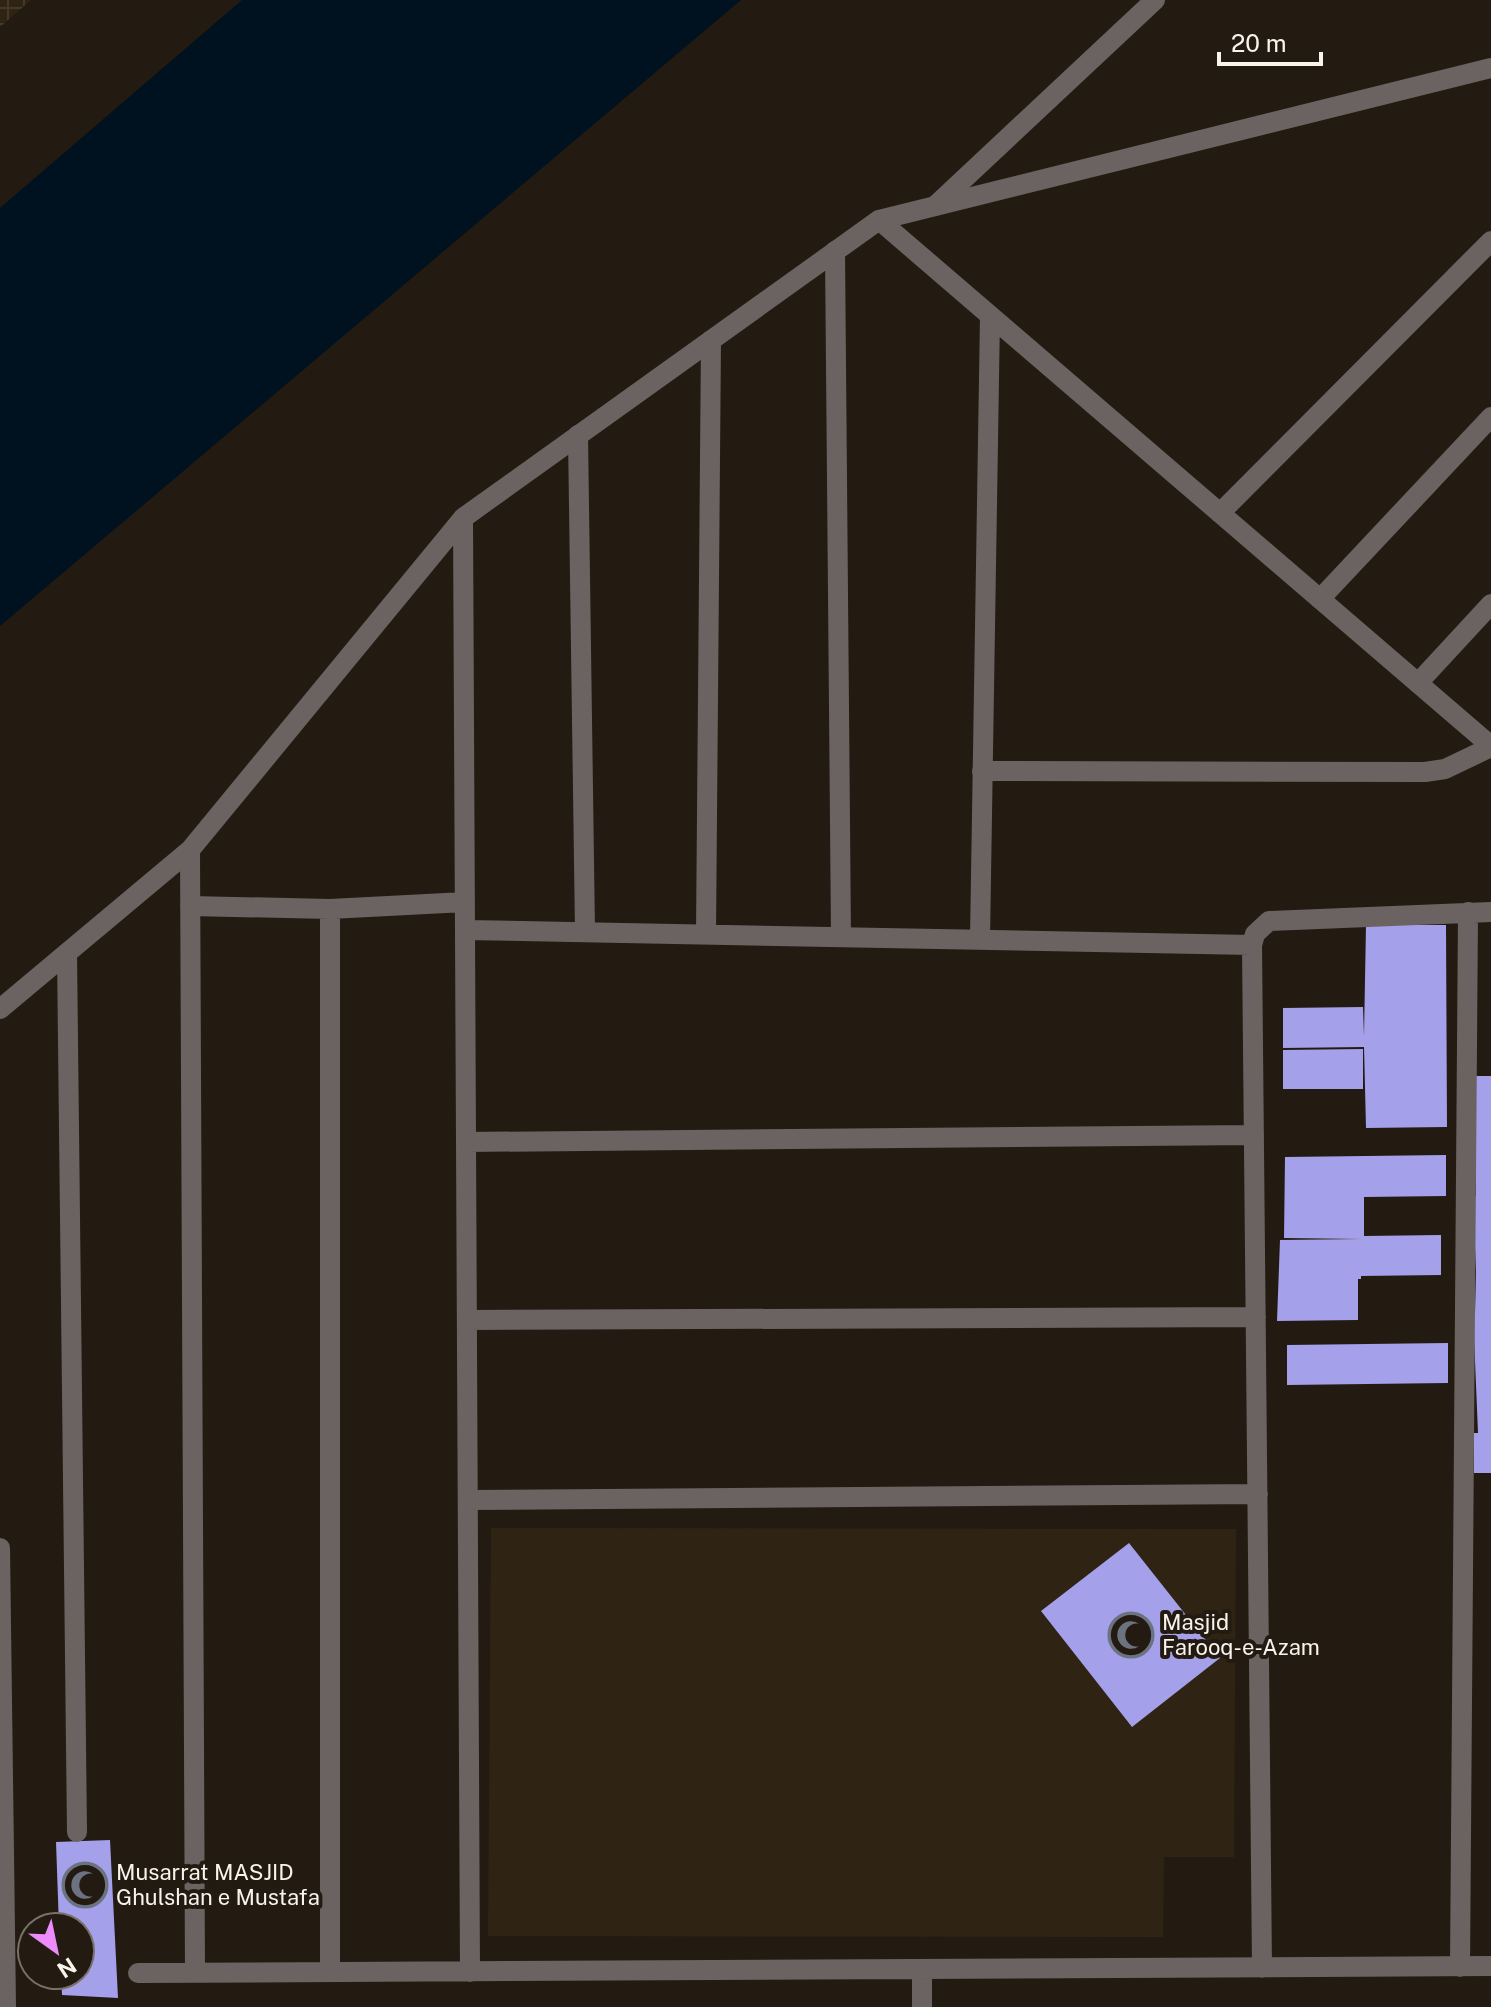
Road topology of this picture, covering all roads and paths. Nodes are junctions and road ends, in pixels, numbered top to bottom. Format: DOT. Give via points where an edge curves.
graph roads {
  1 [pos="1155,0"];
  2 [pos="1491,68"];
  3 [pos="935,206"];
  4 [pos="879,220"];
  5 [pos="1491,241"];
  6 [pos="835,251"];
  7 [pos="990,316"];
  8 [pos="711,340"];
  9 [pos="1491,417"];
  10 [pos="578,435"];
  11 [pos="1220,513"];
  12 [pos="463,518"];
  13 [pos="1320,599"];
  14 [pos="1491,604"];
  15 [pos="1418,683"];
  16 [pos="1491,746"];
  17 [pos="982,771"];
  18 [pos="190,850"];
  19 [pos="465,902"];
  20 [pos="190,906"];
  21 [pos="330,909"];
  22 [pos="1468,912"];
  23 [pos="1491,912"];
  24 [pos="465,930"];
  25 [pos="585,932"];
  26 [pos="706,934"];
  27 [pos="841,937"];
  28 [pos="980,939"];
  29 [pos="1252,945"];
  30 [pos="67,953"];
  31 [pos="0,1009"];
  32 [pos="1254,1135"];
  33 [pos="466,1142"];
  34 [pos="1256,1317"];
  35 [pos="467,1320"];
  36 [pos="1258,1494"];
  37 [pos="468,1500"];
  38 [pos="0,1548"];
  39 [pos="77,1832"];
  40 [pos="1491,1966"];
  41 [pos="1460,1967"];
  42 [pos="1262,1968"];
  43 [pos="922,1969"];
  44 [pos="330,1972"];
  45 [pos="470,1972"];
  46 [pos="138,1973"];
  47 [pos="195,1973"];
  48 [pos="6,2007"];
  49 [pos="922,2007"];
  1 -- 3 [label="street"];
  2 -- 3 [label="street"];
  3 -- 4 [label="street"];
  4 -- 6 [label="street"];
  4 -- 7 [label="street"];
  5 -- 11 [label="street"];
  6 -- 8 [label="street"];
  6 -- 27 [label="street"];
  7 -- 11 [label="street"];
  7 -- 17 [label="street"];
  8 -- 10 [label="street"];
  8 -- 26 [label="street"];
  9 -- 13 [label="street"];
  10 -- 12 [label="street"];
  10 -- 25 [label="street"];
  11 -- 13 [label="street"];
  12 -- 18 [label="street"];
  12 -- 19 [label="street"];
  13 -- 15 [label="street"];
  14 -- 15 [label="street"];
  15 -- 16 [label="street"];
  16 -- 17 [label="street" via="1445,769 1425,772"];
  17 -- 28 [label="street"];
  18 -- 20 [label="street"];
  18 -- 30 [label="street"];
  19 -- 21 [label="street"];
  19 -- 24 [label="street"];
  20 -- 21 [label="street"];
  20 -- 47 [label="street"];
  21 -- 44 [label="street"];
  22 -- 23 [label="street"];
  22 -- 29 [label="street" via="1269,921"];
  22 -- 41 [label="street"];
  24 -- 25 [label="street"];
  24 -- 33 [label="street"];
  25 -- 26 [label="street"];
  26 -- 27 [label="street"];
  27 -- 28 [label="street"];
  28 -- 29 [label="street"];
  29 -- 32 [label="street"];
  30 -- 31 [label="street"];
  30 -- 39 [label="street"];
  32 -- 33 [label="street"];
  32 -- 34 [label="street"];
  33 -- 35 [label="street"];
  34 -- 35 [label="street"];
  34 -- 36 [label="street"];
  35 -- 37 [label="street"];
  36 -- 37 [label="street"];
  36 -- 42 [label="street"];
  37 -- 45 [label="street"];
  38 -- 48 [label="street"];
  40 -- 41 [label="street"];
  41 -- 42 [label="street"];
  42 -- 43 [label="street"];
  43 -- 45 [label="street"];
  43 -- 49 [label="street"];
  44 -- 45 [label="street"];
  44 -- 47 [label="street"];
  46 -- 47 [label="street"];
}
